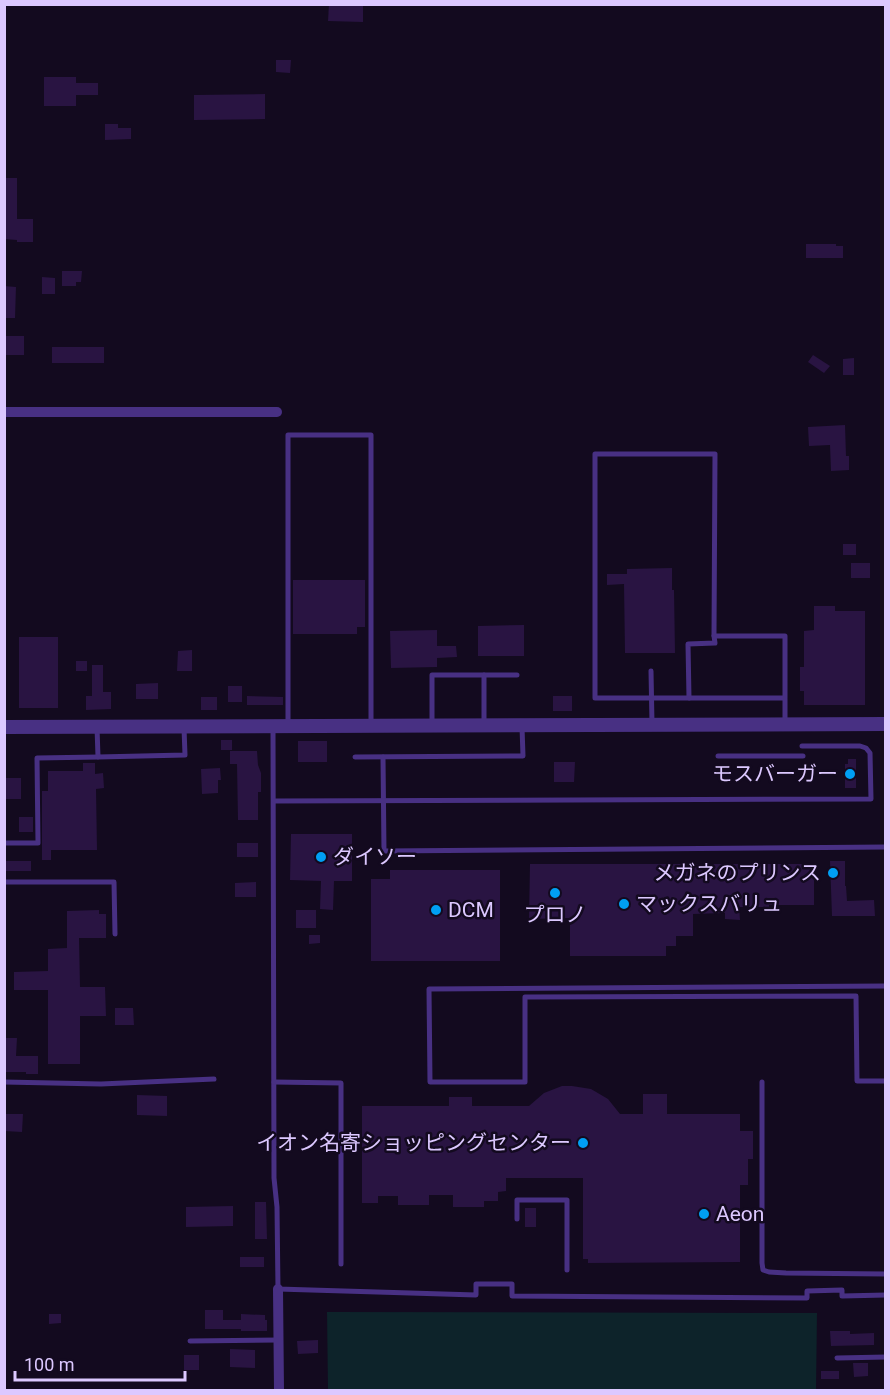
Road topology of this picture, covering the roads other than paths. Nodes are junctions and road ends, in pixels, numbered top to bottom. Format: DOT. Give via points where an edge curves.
graph roads {
  1 [pos="4,412"];
  2 [pos="277,412"];
  3 [pos="714,636"];
  4 [pos="651,671"];
  5 [pos="484,675"];
  6 [pos="518,675"];
  7 [pos="652,698"];
  8 [pos="689,698"];
  9 [pos="785,698"];
  10 [pos="785,724"];
  11 [pos="885,724"];
  12 [pos="483,725"];
  13 [pos="522,725"];
  14 [pos="652,725"];
  15 [pos="288,726"];
  16 [pos="371,726"];
  17 [pos="432,726"];
  18 [pos="4,727"];
  19 [pos="97,727"];
  20 [pos="184,727"];
  21 [pos="273,727"];
  22 [pos="802,746"];
  23 [pos="718,756"];
  24 [pos="802,756"];
  25 [pos="98,757"];
  26 [pos="356,757"];
  27 [pos="383,757"];
  28 [pos="274,801"];
  29 [pos="384,801"];
  30 [pos="4,843"];
  31 [pos="885,847"];
  32 [pos="4,882"];
  33 [pos="115,934"];
  34 [pos="885,986"];
  35 [pos="214,1078"];
  36 [pos="885,1081"];
  37 [pos="4,1082"];
  38 [pos="274,1082"];
  39 [pos="762,1082"];
  40 [pos="517,1219"];
  41 [pos="341,1264"];
  42 [pos="567,1270"];
  43 [pos="885,1274"];
  44 [pos="278,1289"];
  45 [pos="885,1295"];
  46 [pos="279,1340"];
  47 [pos="190,1341"];
  48 [pos="885,1357"];
  49 [pos="837,1358"];
  50 [pos="279,1390"];
  1 -- 2 [label="street"];
  3 -- 7 [label="lane" via="715,454 595,454 595,698"];
  3 -- 8 [label="lane" via="715,643 688,644"];
  3 -- 9 [label="lane" via="785,636"];
  4 -- 7 [label="lane"];
  5 -- 6 [label="lane"];
  5 -- 12 [label="lane"];
  5 -- 17 [label="lane" via="432,675"];
  7 -- 8 [label="lane"];
  7 -- 14 [label="lane"];
  8 -- 9 [label="lane"];
  9 -- 10 [label="lane"];
  10 -- 11 [label="street"];
  10 -- 14 [label="street"];
  12 -- 13 [label="street"];
  12 -- 17 [label="street"];
  13 -- 14 [label="street"];
  13 -- 27 [label="lane" via="523,756"];
  15 -- 16 [label="street"];
  15 -- 16 [label="lane" via="288,435 371,435"];
  15 -- 21 [label="street"];
  16 -- 17 [label="street"];
  18 -- 19 [label="street"];
  19 -- 20 [label="street"];
  19 -- 25 [label="lane"];
  20 -- 21 [label="street"];
  20 -- 25 [label="lane" via="185,755"];
  21 -- 28 [label="lane"];
  22 -- 29 [label="lane" via="867,748 870,799"];
  23 -- 24 [label="lane"];
  25 -- 30 [label="lane" via="37,758 38,843"];
  26 -- 27 [label="lane"];
  27 -- 29 [label="lane"];
  28 -- 29 [label="lane"];
  28 -- 38 [label="lane"];
  29 -- 31 [label="lane" via="384,851"];
  32 -- 33 [label="lane" via="114,882"];
  34 -- 36 [label="lane" via="429,989 429,1012 430,1082 525,1082 525,997 856,996 857,1081"];
  35 -- 37 [label="lane" via="101,1084"];
  38 -- 41 [label="lane" via="341,1083"];
  38 -- 44 [label="lane"];
  39 -- 43 [label="lane" via="763,1270"];
  40 -- 42 [label="lane" via="517,1200 567,1200"];
  44 -- 45 [label="lane" via="476,1295 476,1284 512,1284 512,1296 807,1298 807,1291 842,1290 842,1296"];
  44 -- 46 [label="street"];
  46 -- 47 [label="lane"];
  46 -- 50 [label="street"];
  48 -- 49 [label="lane"];
}
